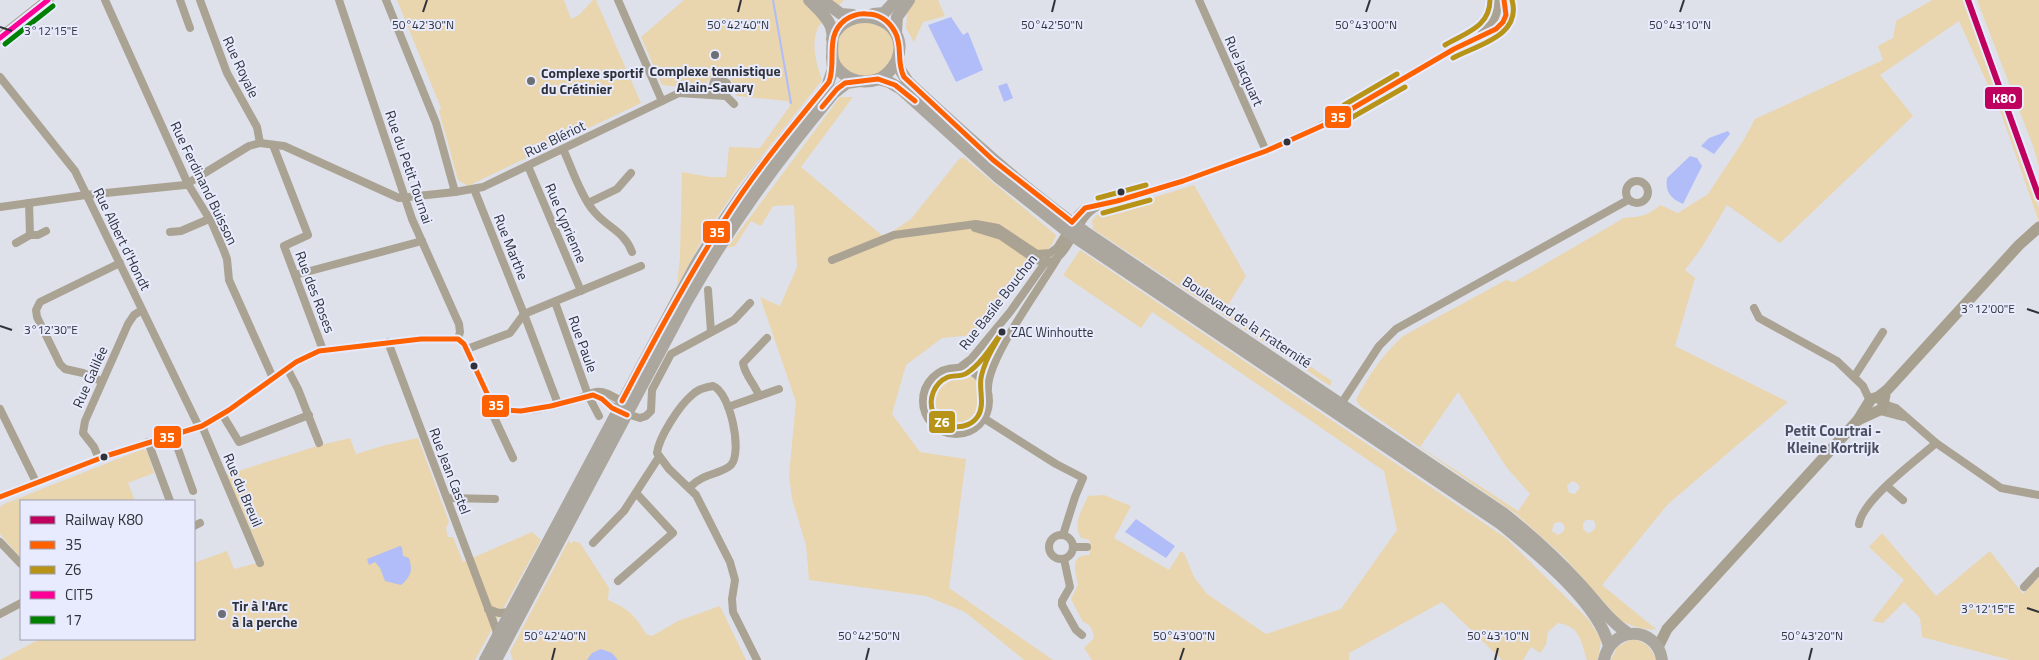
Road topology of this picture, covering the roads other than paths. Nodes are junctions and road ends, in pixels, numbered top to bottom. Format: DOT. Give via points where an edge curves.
graph roads {
  1 [pos="105,0"];
  2 [pos="180,0"];
  3 [pos="200,0"];
  4 [pos="339,0"];
  5 [pos="386,0"];
  6 [pos="618,0"];
  7 [pos="809,0"];
  8 [pos="822,0"];
  9 [pos="896,0"];
  10 [pos="909,0"];
  11 [pos="1199,0"];
  12 [pos="1497,0"];
  13 [pos="1504,0"];
  14 [pos="45,1"];
  15 [pos="873,14"];
  16 [pos="854,15"];
  17 [pos="190,28"];
  18 [pos="896,32"];
  19 [pos="1476,37"];
  20 [pos="0,38"];
  21 [pos="832,39"];
  22 [pos="832,56"];
  23 [pos="898,56"];
  24 [pos="0,77"];
  25 [pos="878,79"];
  26 [pos="860,81"];
  27 [pos="711,94"];
  28 [pos="726,96"];
  29 [pos="662,101"];
  30 [pos="734,104"];
  31 [pos="260,143"];
  32 [pos="273,145"];
  33 [pos="562,149"];
  34 [pos="1266,151"];
  35 [pos="528,166"];
  36 [pos="631,173"];
  37 [pos="188,184"];
  38 [pos="474,189"];
  39 [pos="455,192"];
  40 [pos="86,195"];
  41 [pos="405,198"];
  42 [pos="1628,200"];
  43 [pos="29,203"];
  44 [pos="588,203"];
  45 [pos="0,207"];
  46 [pos="209,219"];
  47 [pos="952,227"];
  48 [pos="2039,227"];
  49 [pos="1072,229"];
  50 [pos="46,231"];
  51 [pos="170,232"];
  52 [pos="30,235"];
  53 [pos="422,242"];
  54 [pos="16,243"];
  55 [pos="632,252"];
  56 [pos="1057,252"];
  57 [pos="832,260"];
  58 [pos="120,262"];
  59 [pos="1044,263"];
  60 [pos="641,266"];
  61 [pos="295,275"];
  62 [pos="708,290"];
  63 [pos="581,291"];
  64 [pos="555,302"];
  65 [pos="750,303"];
  66 [pos="1754,308"];
  67 [pos="142,310"];
  68 [pos="524,314"];
  69 [pos="711,332"];
  70 [pos="1883,332"];
  71 [pos="767,338"];
  72 [pos="458,339"];
  73 [pos="388,342"];
  74 [pos="467,349"];
  75 [pos="323,350"];
  76 [pos="287,368"];
  77 [pos="959,368"];
  78 [pos="1854,377"];
  79 [pos="273,378"];
  80 [pos="102,381"];
  81 [pos="779,389"];
  82 [pos="988,391"];
  83 [pos="588,395"];
  84 [pos="759,396"];
  85 [pos="1876,402"];
  86 [pos="558,404"];
  87 [pos="495,406"];
  88 [pos="728,407"];
  89 [pos="1339,407"];
  90 [pos="0,409"];
  91 [pos="625,409"];
  92 [pos="222,414"];
  93 [pos="309,416"];
  94 [pos="599,416"];
  95 [pos="985,418"];
  96 [pos="200,426"];
  97 [pos="173,435"];
  98 [pos="148,442"];
  99 [pos="320,443"];
  100 [pos="1936,443"];
  101 [pos="513,458"];
  102 [pos="659,458"];
  103 [pos="99,459"];
  104 [pos="36,482"];
  105 [pos="1886,486"];
  106 [pos="690,487"];
  107 [pos="193,491"];
  108 [pos="636,494"];
  109 [pos="2039,495"];
  110 [pos="0,497"];
  111 [pos="447,498"];
  112 [pos="495,499"];
  113 [pos="170,500"];
  114 [pos="1903,500"];
  115 [pos="1859,524"];
  116 [pos="1063,534"];
  117 [pos="0,542"];
  118 [pos="593,543"];
  119 [pos="1073,547"];
  120 [pos="1087,547"];
  121 [pos="1064,559"];
  122 [pos="20,563"];
  123 [pos="260,563"];
  124 [pos="2039,572"];
  125 [pos="618,581"];
  126 [pos="2024,587"];
  127 [pos="20,604"];
  128 [pos="1592,605"];
  129 [pos="488,609"];
  130 [pos="510,612"];
  131 [pos="0,614"];
  132 [pos="1667,629"];
  133 [pos="1628,634"];
  134 [pos="1082,635"];
  135 [pos="1648,637"];
  136 [pos="496,638"];
  137 [pos="1609,646"];
  138 [pos="1658,647"];
  139 [pos="485,660"];
  140 [pos="496,660"];
  141 [pos="757,660"];
  142 [pos="1604,660"];
  143 [pos="1662,660"];
  1 -- 37 [label="street, Rue Ferdinand Buisson"];
  2 -- 17 [label="street"];
  3 -- 31 [label="street, Rue Royale" via="227,73 257,127"];
  4 -- 41 [label="street, Rue du Petit Tournai"];
  5 -- 39 [label="street" via="436,123"];
  6 -- 29 [label="street"];
  7 -- 21 [label="main road" via="828,21"];
  8 -- 16 [label="main road" via="841,14"];
  9 -- 15 [label="main road" via="884,13"];
  10 -- 18 [label="main road" via="897,17"];
  11 -- 34 [label="street, Rue Jacquart"];
  12 -- 19 [label="street" via="1498,11 1494,21"];
  13 -- 19 [label="street" via="1506,13 1501,24"];
  14 -- 20 [label="street"];
  15 -- 16 [label="main road"];
  15 -- 18 [label="main road"];
  16 -- 21 [label="main road" via="840,24"];
  18 -- 23 [label="main road"];
  19 -- 34 [label="street" via="1330,122"];
  21 -- 22 [label="main road"];
  22 -- 26 [label="main road" via="840,71"];
  22 -- 91 [label="main road" via="829,82 772,152 724,220 685,284"];
  23 -- 25 [label="main road" via="890,70"];
  23 -- 49 [label="main road, Boulevard de la Fraternité" via="901,73 913,86"];
  24 -- 40 [label="street, Rue Albert d'Hondt" via="73,168"];
  25 -- 26 [label="main road"];
  25 -- 49 [label="main road, Boulevard de la Fraternité" via="901,89 974,157"];
  26 -- 91 [label="main road" via="846,83 837,89 748,202"];
  27 -- 28 [label="street, Rue Blériot"];
  27 -- 28 [label="street" via="714,81 720,79 728,83"];
  27 -- 29 [label="street, Rue Blériot" via="682,92"];
  28 -- 30 [label="street"];
  29 -- 33 [label="street, Rue Blériot"];
  31 -- 32 [label="street"];
  31 -- 37 [label="street" via="249,146"];
  32 -- 41 [label="street" via="287,148 391,196"];
  32 -- 61 [label="street, Rue des Roses" via="308,235 284,246"];
  33 -- 35 [label="street, Rue Blériot"];
  33 -- 44 [label="street"];
  34 -- 49 [label="street" via="1168,186 1102,205 1089,212"];
  35 -- 38 [label="street, Rue Blériot"];
  35 -- 63 [label="street, Rue Cyprienne"];
  36 -- 44 [label="street" via="617,189"];
  37 -- 40 [label="street"];
  37 -- 46 [label="street, Rue Ferdinand Buisson"];
  38 -- 39 [label="street, Rue Blériot"];
  38 -- 68 [label="street, Rue Marthe"];
  39 -- 41 [label="street, Rue Blériot"];
  40 -- 43 [label="street"];
  40 -- 58 [label="street, Rue Albert d'Hondt"];
  41 -- 53 [label="street, Rue du Petit Tournai"];
  42 -- 89 [label="street" via="1396,330 1379,346"];
  43 -- 45 [label="street"];
  43 -- 52 [label="street"];
  44 -- 55 [label="street" via="598,217 625,238"];
  46 -- 51 [label="street" via="181,231"];
  46 -- 79 [label="street, Rue Ferdinand Buisson" via="226,255 230,285"];
  47 -- 56 [label="street" via="991,226 1037,254"];
  47 -- 57 [label="street" via="884,237"];
  47 -- 59 [label="street" via="977,228 996,234"];
  48 -- 85 [label="street"];
  49 -- 56 [label="street"];
  49 -- 89 [label="main road, Boulevard de la Fraternité"];
  50 -- 52 [label="street"];
  52 -- 54 [label="street"];
  53 -- 61 [label="street"];
  53 -- 72 [label="street, Rue du Petit Tournai" via="459,324"];
  56 -- 59 [label="street, Rue Basile Bouchon"];
  56 -- 82 [label="street, Rue Basile Bouchon" via="995,363"];
  58 -- 67 [label="street, Rue Albert d'Hondt"];
  58 -- 80 [label="street" via="40,302 36,310 60,364 65,369"];
  59 -- 77 [label="street, Rue Basile Bouchon" via="1010,312 971,359"];
  60 -- 63 [label="street"];
  61 -- 75 [label="street, Rue des Roses"];
  62 -- 69 [label="street"];
  63 -- 64 [label="street"];
  64 -- 68 [label="street"];
  64 -- 83 [label="street, Rue Paule"];
  65 -- 69 [label="street" via="736,319"];
  66 -- 78 [label="street" via="1759,318 1837,361"];
  67 -- 80 [label="street, Rue Galilée" via="131,318"];
  67 -- 96 [label="street, Rue Albert d'Hondt"];
  68 -- 74 [label="street" via="511,332"];
  68 -- 86 [label="street, Rue Marthe"];
  69 -- 91 [label="street" via="671,354 652,390 652,407 648,415 640,418"];
  70 -- 78 [label="street"];
  71 -- 84 [label="street" via="743,363"];
  72 -- 73 [label="street"];
  72 -- 74 [label="street"];
  73 -- 75 [label="street"];
  73 -- 111 [label="street, Rue Jean Castel"];
  74 -- 87 [label="street"];
  75 -- 76 [label="street"];
  76 -- 79 [label="street"];
  76 -- 93 [label="street"];
  77 -- 82 [label="street" via="979,377"];
  77 -- 95 [label="street" via="943,371 930,381 924,396 927,417 938,429 953,434 973,430"];
  78 -- 85 [label="street"];
  79 -- 92 [label="street"];
  80 -- 103 [label="street, Rue Galilée" via="83,429"];
  81 -- 84 [label="street"];
  82 -- 95 [label="street" via="989,408"];
  83 -- 86 [label="street"];
  83 -- 91 [label="street" via="600,392"];
  83 -- 94 [label="street, Rue Paule"];
  84 -- 88 [label="street"];
  85 -- 100 [label="street" via="1905,418"];
  85 -- 132 [label="street"];
  86 -- 87 [label="street" via="513,411"];
  87 -- 101 [label="street" via="493,415"];
  88 -- 102 [label="street" via="716,387 693,394 666,431 656,451"];
  88 -- 106 [label="street" via="734,427 733,462"];
  89 -- 128 [label="main road, Boulevard de la Fraternité" via="1501,524"];
  90 -- 104 [label="street"];
  91 -- 130 [label="main road"];
  91 -- 140 [label="main road"];
  92 -- 93 [label="street" via="239,442"];
  92 -- 96 [label="street"];
  93 -- 99 [label="street"];
  95 -- 116 [label="street" via="1083,478"];
  96 -- 97 [label="street"];
  96 -- 123 [label="street, Rue du Breuil"];
  97 -- 98 [label="street"];
  97 -- 107 [label="street"];
  98 -- 103 [label="street"];
  98 -- 113 [label="street"];
  100 -- 105 [label="street"];
  100 -- 109 [label="street" via="2001,488"];
  102 -- 106 [label="street"];
  102 -- 108 [label="street"];
  103 -- 104 [label="street"];
  104 -- 110 [label="street"];
  105 -- 114 [label="street"];
  105 -- 115 [label="street" via="1861,515"];
  106 -- 141 [label="street" via="732,564 735,580 733,612"];
  108 -- 118 [label="street"];
  108 -- 125 [label="street" via="673,533"];
  111 -- 112 [label="street"];
  111 -- 129 [label="street, Rue Jean Castel"];
  116 -- 119 [label="street" via="1071,539"];
  116 -- 121 [label="street" via="1052,538 1049,549 1053,556"];
  117 -- 122 [label="street"];
  119 -- 120 [label="street"];
  119 -- 121 [label="street" via="1071,554"];
  121 -- 134 [label="street" via="1070,587 1062,605"];
  124 -- 126 [label="street"];
  127 -- 131 [label="street"];
  128 -- 133 [label="main road"];
  128 -- 137 [label="main road"];
  129 -- 130 [label="street" via="499,614"];
  129 -- 136 [label="street, Rue Jean Castel"];
  130 -- 136 [label="main road"];
  132 -- 135 [label="street"];
  132 -- 138 [label="street"];
  133 -- 135 [label="main road"];
  133 -- 137 [label="main road"];
  135 -- 138 [label="main road"];
  136 -- 139 [label="main road"];
  137 -- 142 [label="main road"];
  138 -- 143 [label="main road"];
}
